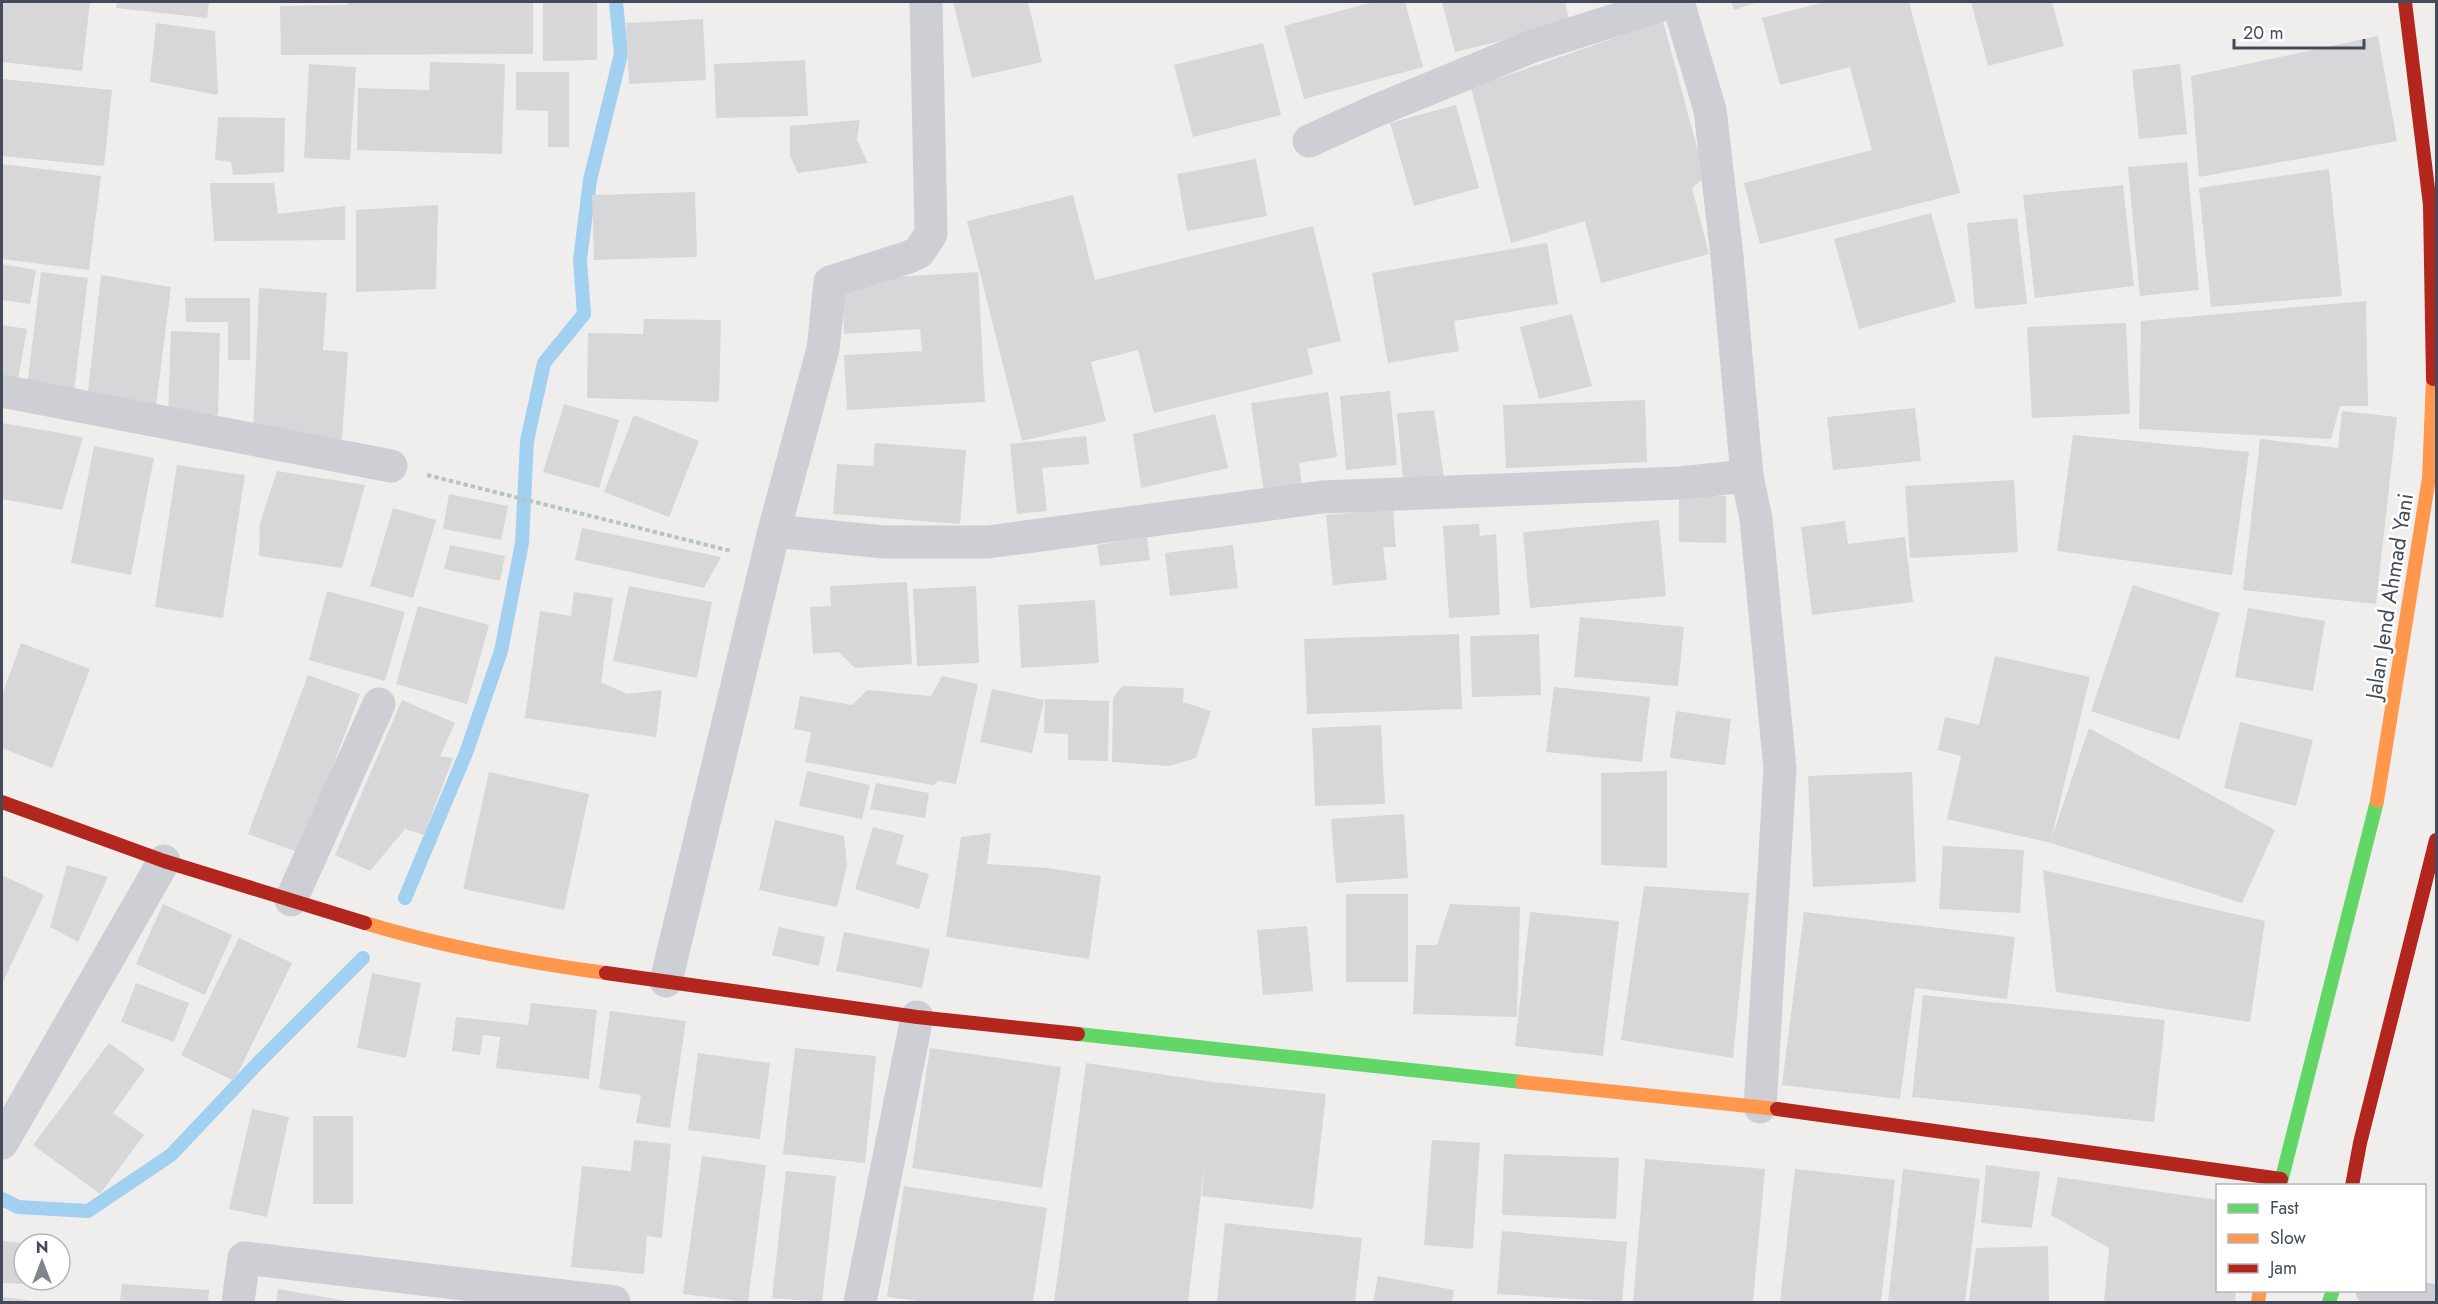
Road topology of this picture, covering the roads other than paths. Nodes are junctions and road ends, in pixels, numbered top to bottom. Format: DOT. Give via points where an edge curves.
graph roads {
  1 [pos="926,2"];
  2 [pos="1672,2"];
  3 [pos="1678,2"];
  4 [pos="2405,2"];
  5 [pos="1309,141"];
  6 [pos="2,391"];
  7 [pos="391,466"];
  8 [pos="1747,476"];
  9 [pos="770,545"];
  10 [pos="379,704"];
  11 [pos="2,802"];
  12 [pos="2436,840"];
  13 [pos="164,861"];
  14 [pos="291,900"];
  15 [pos="666,981"];
  16 [pos="917,1017"];
  17 [pos="1760,1107"];
  18 [pos="2,1143"];
  19 [pos="2280,1182"];
  20 [pos="2352,1184"];
  21 [pos="2384,1292"];
  22 [pos="548,1298"];
  23 [pos="2436,1301"];
  24 [pos="238,1302"];
  25 [pos="614,1302"];
  26 [pos="860,1302"];
  1 -- 9 [label="street" via="931,234 919,252 909,257 830,282 823,350"];
  2 -- 5 [label="street" via="1533,46"];
  3 -- 8 [label="street" via="1710,110"];
  4 -- 19 [label="street, Jalan Jend Ahmad Yani" via="2430,205 2434,340 2429,478 2380,789"];
  6 -- 7 [label="street"];
  8 -- 9 [label="street" via="1679,483 1322,497 988,542"];
  8 -- 17 [label="street" via="1756,519 1780,769"];
  9 -- 15 [label="street"];
  10 -- 14 [label="street"];
  11 -- 13 [label="street"];
  12 -- 20 [label="street"];
  13 -- 14 [label="street"];
  13 -- 18 [label="street"];
  14 -- 15 [label="street" via="410,937 534,963"];
  15 -- 16 [label="street"];
  16 -- 17 [label="street"];
  16 -- 26 [label="street"];
  17 -- 19 [label="street"];
  21 -- 23 [label="street"];
  22 -- 24 [label="street" via="244,1258"];
  22 -- 25 [label="street"];
}
